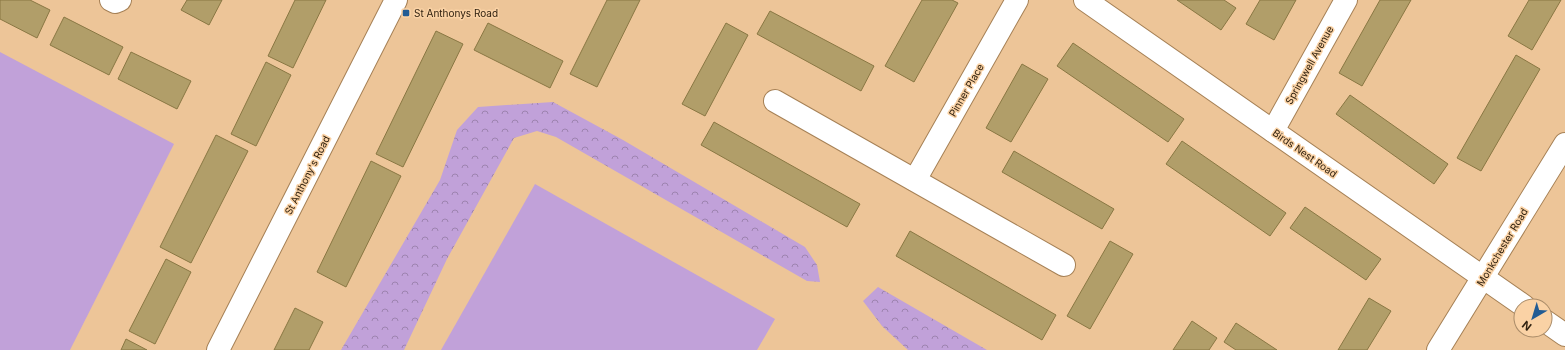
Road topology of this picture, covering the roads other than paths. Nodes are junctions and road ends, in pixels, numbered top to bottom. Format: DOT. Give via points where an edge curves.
graph roads {
  1 [pos="111,0"];
  2 [pos="120,0"];
  3 [pos="396,0"];
  4 [pos="1017,0"];
  5 [pos="1085,0"];
  6 [pos="1346,0"];
  7 [pos="775,101"];
  8 [pos="1273,130"];
  9 [pos="1565,144"];
  10 [pos="915,180"];
  11 [pos="1064,265"];
  12 [pos="1484,277"];
  13 [pos="1513,298"];
  14 [pos="1553,327"];
  15 [pos="1565,335"];
  16 [pos="218,350"];
  17 [pos="1438,350"];
  1 -- 2 [label="street"];
  3 -- 16 [label="street, St Anthony's Road"];
  4 -- 10 [label="street, Pinner Place"];
  5 -- 8 [label="street, Birds Nest Road"];
  6 -- 8 [label="street, Springwell Avenue"];
  7 -- 10 [label="street"];
  8 -- 12 [label="street, Birds Nest Road"];
  9 -- 12 [label="street, Monkchester Road"];
  10 -- 11 [label="street"];
  12 -- 13 [label="street, Birds Nest Road"];
  12 -- 17 [label="street, Monkchester Road"];
  14 -- 15 [label="street"];
}
